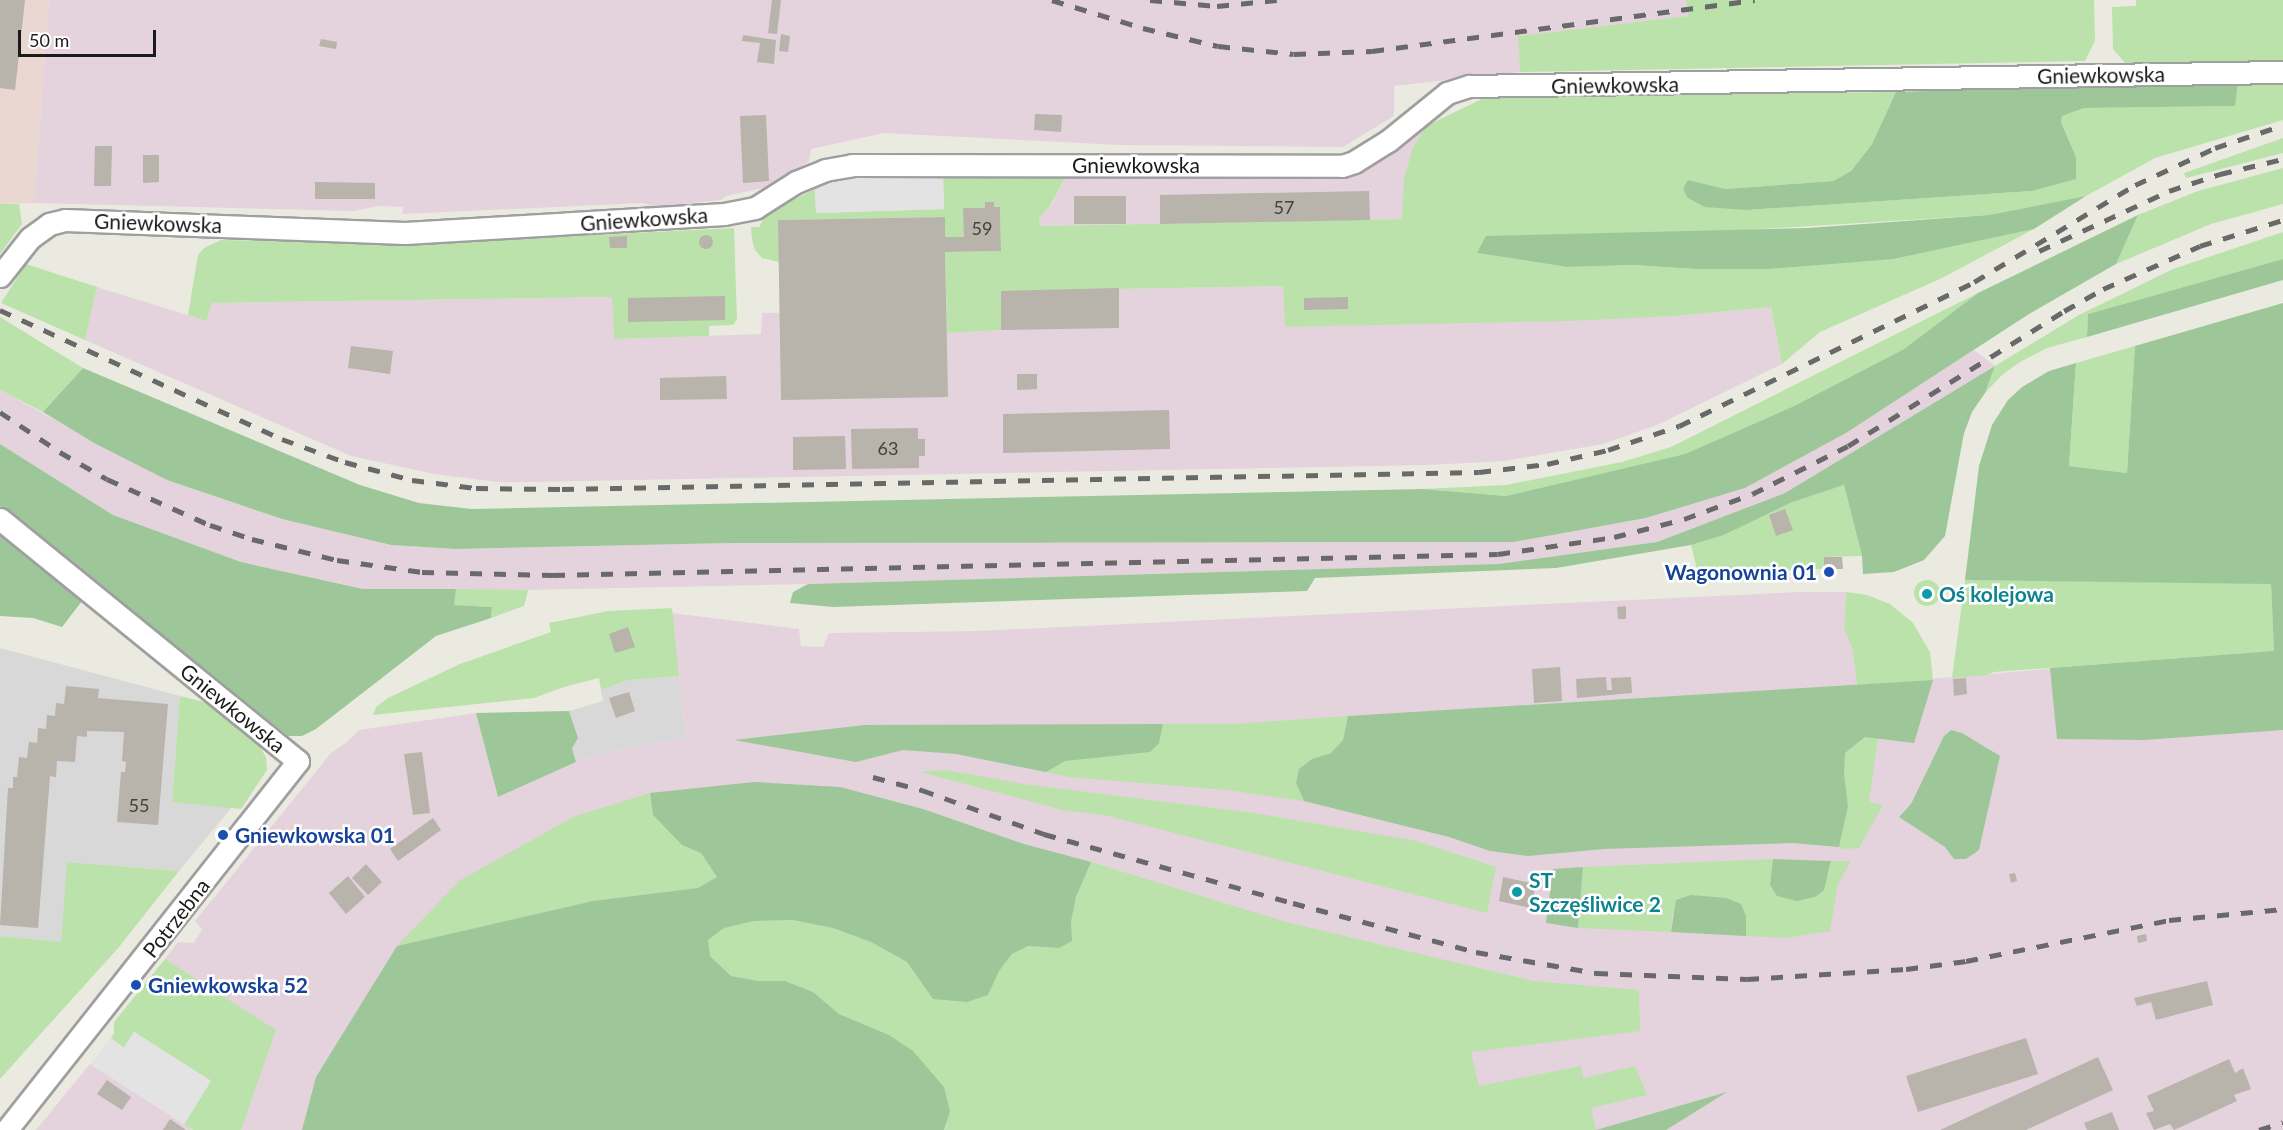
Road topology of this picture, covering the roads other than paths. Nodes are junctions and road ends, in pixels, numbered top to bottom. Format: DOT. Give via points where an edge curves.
graph roads {
  1 [pos="2283,72"];
  2 [pos="0,276"];
  3 [pos="0,519"];
  4 [pos="298,761"];
  5 [pos="7,1130"];
  1 -- 2 [label="street, Gniewkowska" via="1469,86 1447,93 1388,141 1342,166 852,165 825,170 796,182 755,208 724,214 405,233 65,220 49,224 30,238"];
  3 -- 4 [label="street, Gniewkowska"];
  4 -- 5 [label="street, Potrzebna"];
}
